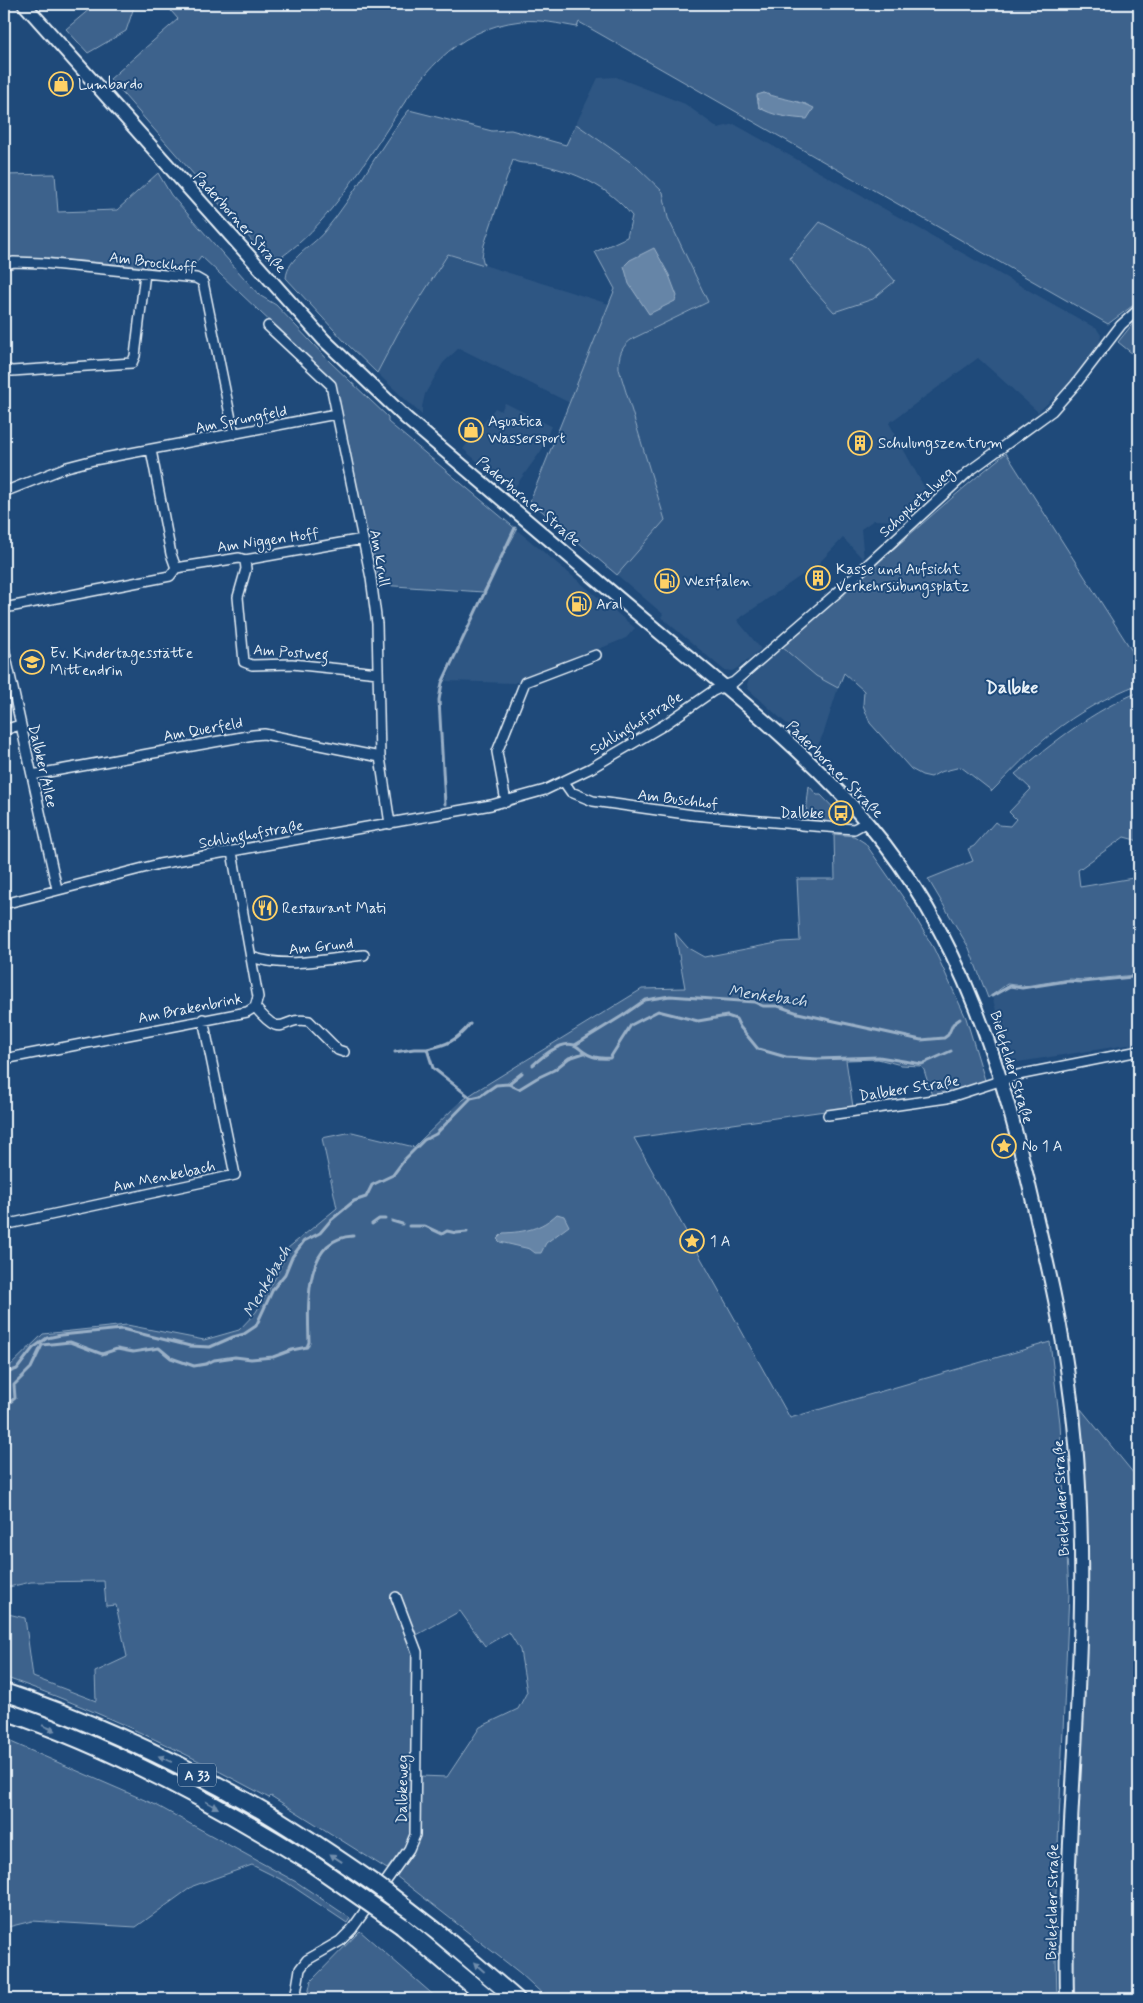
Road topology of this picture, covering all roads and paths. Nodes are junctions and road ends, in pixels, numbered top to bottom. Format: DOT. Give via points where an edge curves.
graph roads {
  1 [pos="24,4"];
  2 [pos="4,264"];
  3 [pos="144,273"];
  4 [pos="1139,309"];
  5 [pos="268,326"];
  6 [pos="4,366"];
  7 [pos="336,414"];
  8 [pos="234,434"];
  9 [pos="151,450"];
  10 [pos="4,492"];
  11 [pos="363,539"];
  12 [pos="245,560"];
  13 [pos="176,568"];
  14 [pos="4,608"];
  15 [pos="4,648"];
  16 [pos="596,655"];
  17 [pos="378,673"];
  18 [pos="724,686"];
  19 [pos="20,725"];
  20 [pos="4,730"];
  21 [pos="380,757"];
  22 [pos="32,775"];
  23 [pos="564,782"];
  24 [pos="506,802"];
  25 [pos="866,822"];
  26 [pos="390,824"];
  27 [pos="232,852"];
  28 [pos="57,889"];
  29 [pos="4,904"];
  30 [pos="364,955"];
  31 [pos="251,957"];
  32 [pos="255,1007"];
  33 [pos="976,1007"];
  34 [pos="204,1019"];
  35 [pos="1139,1051"];
  36 [pos="344,1052"];
  37 [pos="4,1059"];
  38 [pos="1002,1080"];
  39 [pos="828,1115"];
  40 [pos="4,1225"];
  41 [pos="396,1597"];
  42 [pos="4,1692"];
  43 [pos="4,1711"];
  44 [pos="295,1999"];
  45 [pos="489,1999"];
  46 [pos="516,1999"];
  47 [pos="1068,1999"];
  1 -- 18 [label="main road, Paderborner Straße" via="324,340 371,386"];
  2 -- 3 [label="street, Am Brockhoff" via="42,263"];
  3 -- 6 [label="street" via="135,360 132,363 12,371"];
  3 -- 8 [label="street, Am Brockhoff" via="196,278 203,282"];
  4 -- 18 [label="street, Schopketalweg" via="1122,325 1052,411 968,472 838,592 734,682"];
  5 -- 7 [label="street, Am Krull" via="331,385"];
  7 -- 8 [label="street, Am Sprungfeld"];
  7 -- 11 [label="street, Am Krull"];
  8 -- 9 [label="street, Am Sprungfeld"];
  9 -- 10 [label="street, Am Sprungfeld" via="85,462"];
  9 -- 13 [label="street"];
  11 -- 12 [label="street, Am Niggen Hoff"];
  11 -- 17 [label="street, Am Krull" via="377,624"];
  12 -- 13 [label="street, Am Niggen Hoff" via="239,558"];
  12 -- 17 [label="street, Am Postweg" via="246,569 238,597 244,662"];
  13 -- 14 [label="street, Am Niggen Hoff" via="170,576"];
  15 -- 19 [label="street, Dalbker Allee"];
  16 -- 24 [label="street" via="525,682 497,752"];
  17 -- 21 [label="street, Am Krull"];
  18 -- 23 [label="street, Schlinghofstraße" via="664,725"];
  18 -- 25 [label="main road, Paderborner Straße" via="814,766"];
  19 -- 20 [label="street"];
  19 -- 22 [label="street, Dalbker Allee"];
  21 -- 22 [label="street, Am Querfeld" via="264,734"];
  21 -- 26 [label="street, Am Krull"];
  22 -- 28 [label="street, Dalbker Allee"];
  23 -- 24 [label="street, Schlinghofstraße"];
  23 -- 25 [label="street, Am Buschhof" via="571,792 592,801 702,816 854,829"];
  24 -- 26 [label="street, Schlinghofstraße"];
  25 -- 33 [label="main road, Paderborner Straße" via="901,868 928,912"];
  26 -- 27 [label="street, Schlinghofstraße"];
  27 -- 28 [label="street, Schlinghofstraße" via="159,864"];
  27 -- 31 [label="street, Am Brakenbrink"];
  28 -- 29 [label="street, Schlinghofstraße"];
  30 -- 31 [label="street, Am Grund" via="286,964 268,963"];
  31 -- 32 [label="street, Am Brakenbrink" via="258,997"];
  32 -- 34 [label="street, Am Brakenbrink" via="247,1012"];
  32 -- 36 [label="street" via="271,1024 279,1027 304,1020 310,1022"];
  33 -- 38 [label="main road, Bielefelder Straße"];
  34 -- 37 [label="street, Am Brakenbrink"];
  34 -- 40 [label="street, Am Menkebach" via="234,1175"];
  35 -- 38 [label="street, Dalbker Straße"];
  38 -- 39 [label="street, Dalbker Straße" via="947,1098"];
  38 -- 47 [label="main road, Bielefelder Straße" via="1030,1186 1060,1326 1071,1393 1078,1476 1081,1605 1066,1912"];
  41 -- 44 [label="street, Dalbkeweg" via="417,1652 415,1835 409,1849 352,1929 300,1969"];
  46 -- 42 [label="highway, A 33, one-way" via="382,1889 265,1812 184,1768 92,1725"];
  43 -- 45 [label="highway, A 33, one-way, bridge" via="98,1748 181,1787 255,1828 402,1926"];
}
